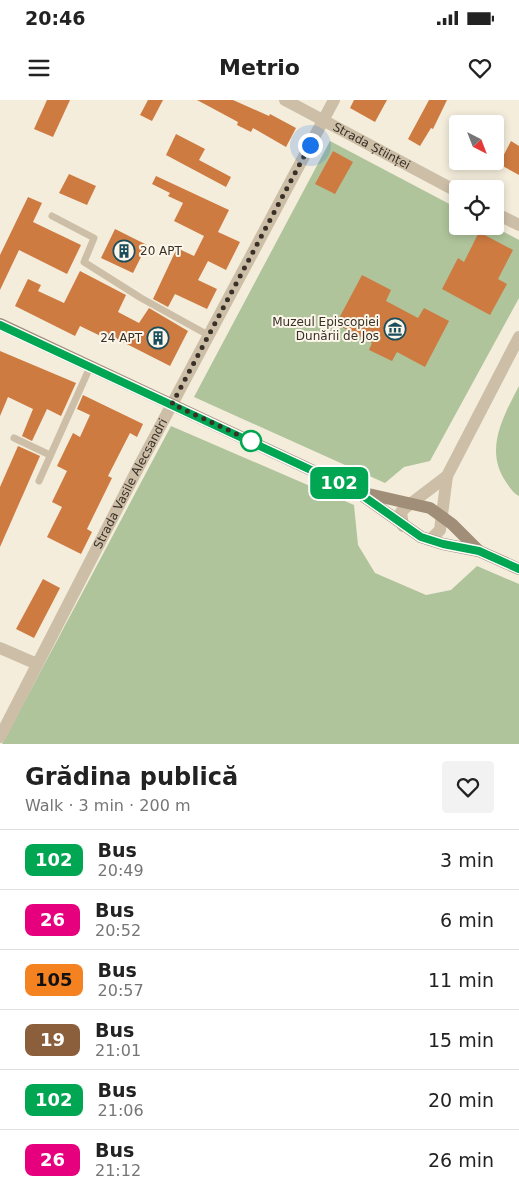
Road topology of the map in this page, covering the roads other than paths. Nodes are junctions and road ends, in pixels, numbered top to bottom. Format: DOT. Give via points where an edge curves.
graph roads {
  1 [pos="285,100"];
  2 [pos="334,100"];
  3 [pos="324,121"];
  4 [pos="449,187"];
  5 [pos="52,216"];
  6 [pos="504,217"];
  7 [pos="519,225"];
  8 [pos="0,324"];
  9 [pos="208,335"];
  10 [pos="519,337"];
  11 [pos="90,368"];
  12 [pos="172,404"];
  13 [pos="14,438"];
  14 [pos="50,454"];
  15 [pos="447,476"];
  16 [pos="39,481"];
  17 [pos="356,491"];
  18 [pos="412,503"];
  19 [pos="442,516"];
  20 [pos="402,526"];
  21 [pos="430,540"];
  22 [pos="479,551"];
  23 [pos="519,569"];
  24 [pos="0,648"];
  25 [pos="37,664"];
  26 [pos="0,737"];
  1 -- 3 [label="street, Strada Științei"];
  2 -- 3 [label="street, Strada Vasile Alecsandri"];
  3 -- 4 [label="street, Strada Științei"];
  3 -- 9 [label="street, Strada Vasile Alecsandri"];
  5 -- 9 [label="lane" via="94,238 84,262"];
  6 -- 7 [label="street"];
  8 -- 11 [label="main road"];
  9 -- 12 [label="street, Strada Vasile Alecsandri"];
  10 -- 15 [label="street"];
  11 -- 12 [label="main road"];
  11 -- 14 [label="lane"];
  12 -- 17 [label="main road"];
  12 -- 25 [label="street, Strada Vasile Alecsandri"];
  13 -- 14 [label="lane"];
  14 -- 16 [label="lane"];
  15 -- 18 [label="street"];
  15 -- 19 [label="street"];
  17 -- 18 [label="main road"];
  17 -- 20 [label="main road"];
  18 -- 19 [label="main road" via="430,508"];
  18 -- 20 [label="street" via="401,512"];
  19 -- 21 [label="street" via="440,530"];
  19 -- 22 [label="main road"];
  20 -- 21 [label="main road"];
  21 -- 22 [label="main road"];
  22 -- 23 [label="main road"];
  24 -- 25 [label="street"];
  25 -- 26 [label="street, Strada Vasile Alecsandri"];
}
